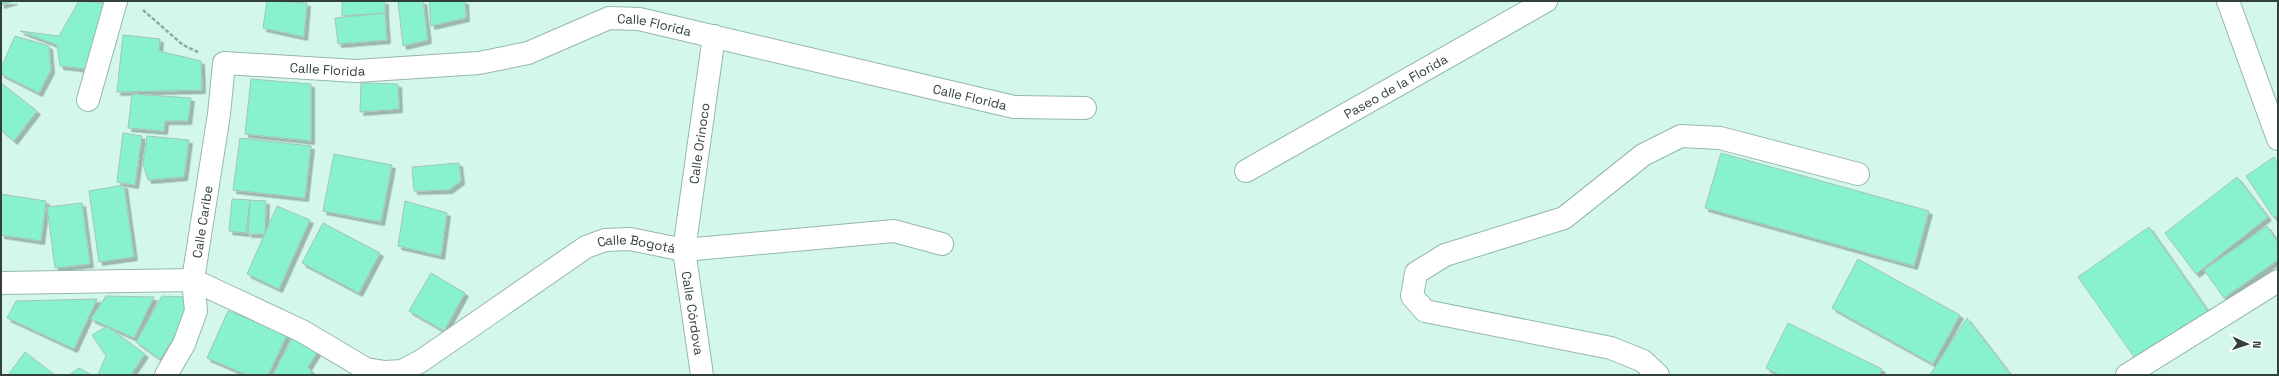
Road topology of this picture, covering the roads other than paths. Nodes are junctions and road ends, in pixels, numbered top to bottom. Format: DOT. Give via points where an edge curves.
graph roads {
  1 [pos="116,1"];
  2 [pos="1546,1"];
  3 [pos="2228,1"];
  4 [pos="714,36"];
  5 [pos="224,63"];
  6 [pos="88,100"];
  7 [pos="1085,108"];
  8 [pos="2278,139"];
  9 [pos="1246,171"];
  10 [pos="1858,174"];
  11 [pos="942,244"];
  12 [pos="684,250"];
  13 [pos="193,280"];
  14 [pos="2278,281"];
  15 [pos="2,284"];
  16 [pos="166,375"];
  17 [pos="702,375"];
  18 [pos="1658,375"];
  19 [pos="2127,375"];
  1 -- 6 [label="street"];
  2 -- 9 [label="street, Paseo de la Florida"];
  3 -- 8 [label="street"];
  4 -- 5 [label="street, Calle Florida" via="638,18 608,18 528,53 478,63 356,71"];
  4 -- 7 [label="street, Calle Florida" via="1014,107"];
  4 -- 12 [label="street, Calle Orinoco"];
  5 -- 13 [label="street, Calle Caribe" via="219,114"];
  10 -- 18 [label="street" via="1720,138 1681,136 1643,155 1564,218 1445,255 1416,273 1412,296 1425,311 1611,348 1643,361"];
  11 -- 12 [label="street, Calle Bogotá" via="894,231"];
  12 -- 13 [label="street, Calle Bogotá" via="630,239 605,240 586,247 421,361 402,371 366,369 302,331"];
  12 -- 17 [label="street, Calle Córdova"];
  13 -- 15 [label="street"];
  13 -- 16 [label="street, Calle Caribe" via="196,311 184,344"];
  14 -- 19 [label="street"];
}
